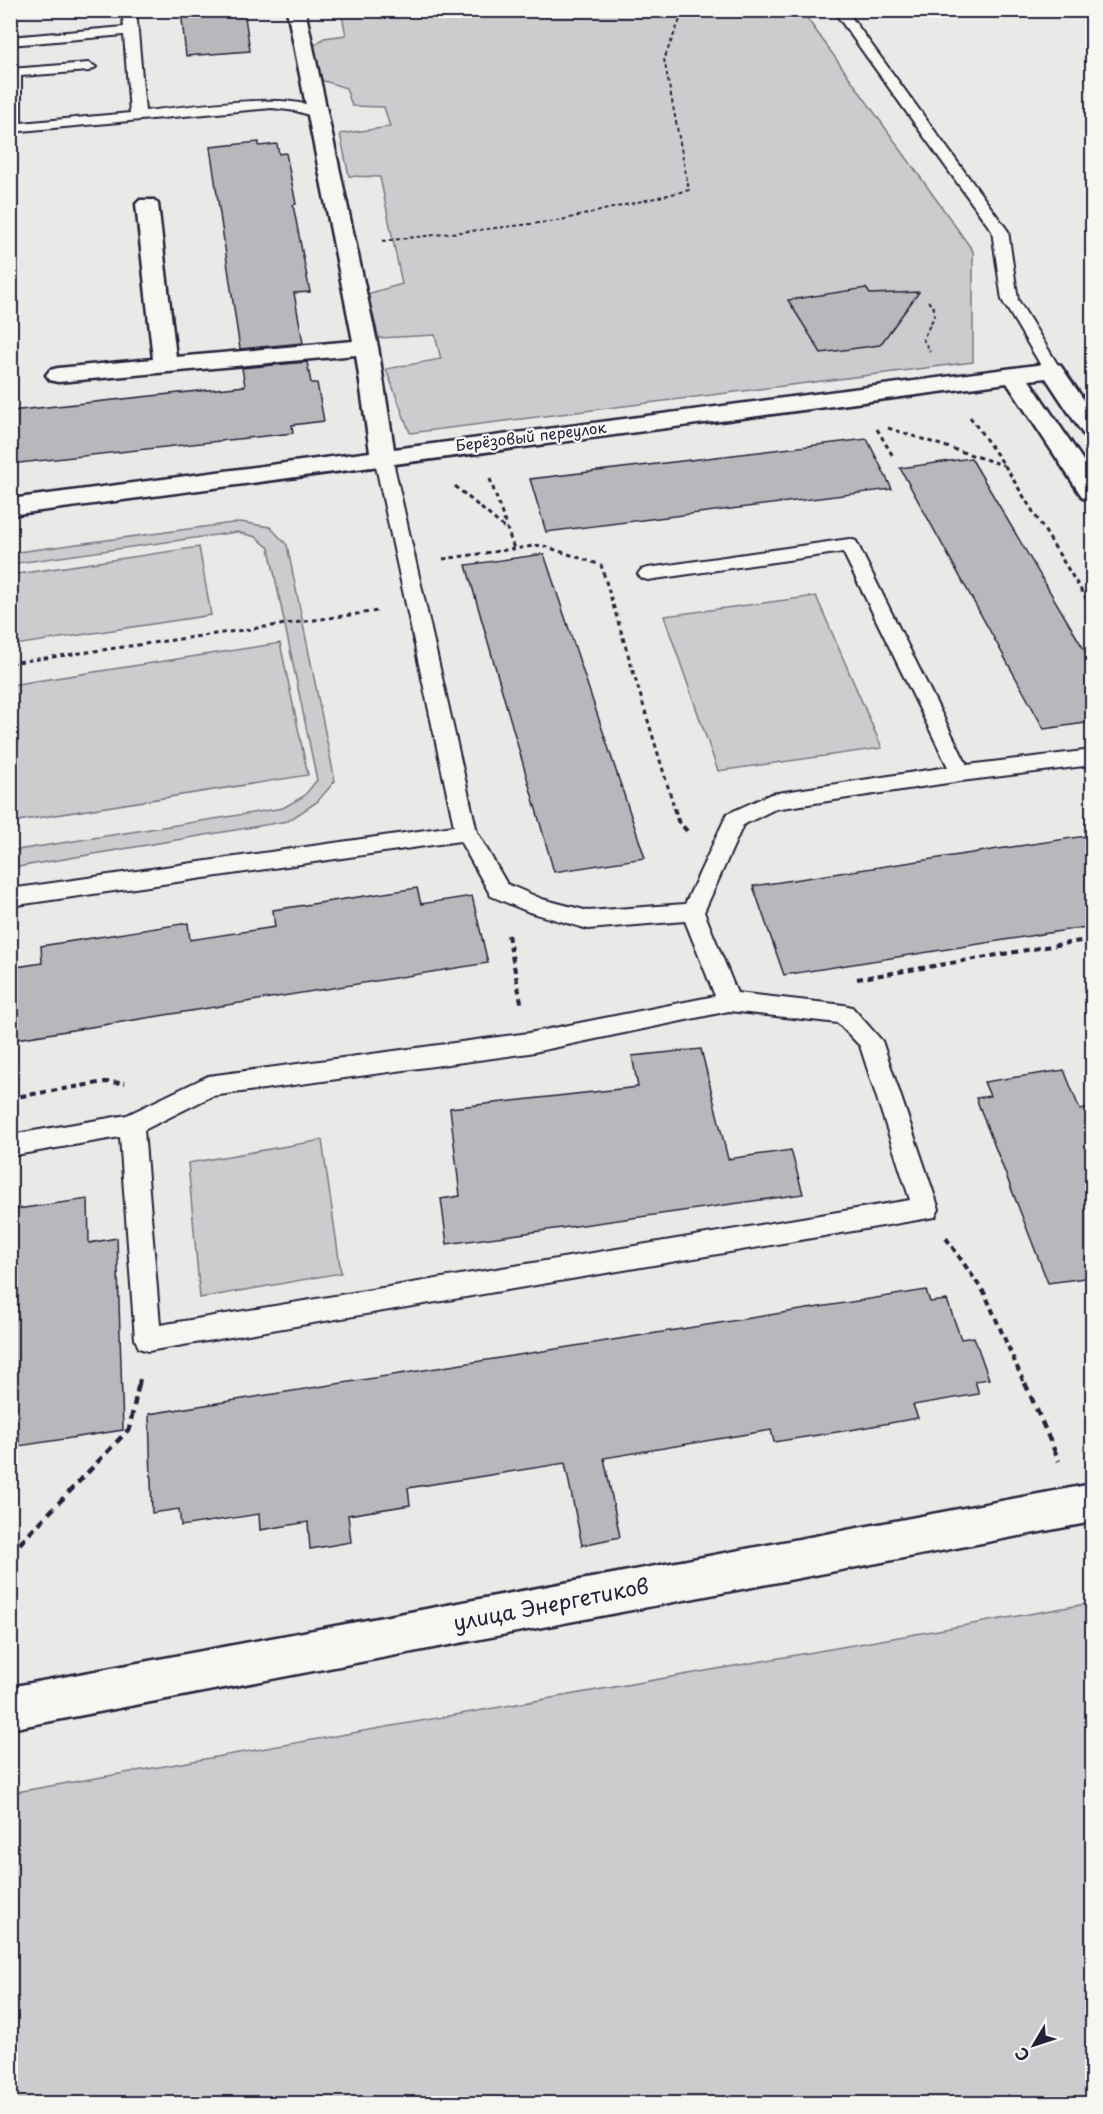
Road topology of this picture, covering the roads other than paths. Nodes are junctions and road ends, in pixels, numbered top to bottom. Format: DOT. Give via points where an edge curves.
graph roads {
  1 [pos="129,10"];
  2 [pos="296,10"];
  3 [pos="839,10"];
  4 [pos="132,30"];
  5 [pos="10,41"];
  6 [pos="89,67"];
  7 [pos="12,73"];
  8 [pos="319,114"];
  9 [pos="138,116"];
  10 [pos="12,128"];
  11 [pos="147,204"];
  12 [pos="366,347"];
  13 [pos="165,365"];
  14 [pos="1052,370"];
  15 [pos="58,375"];
  16 [pos="1014,376"];
  17 [pos="1092,429"];
  18 [pos="383,457"];
  19 [pos="1092,492"];
  20 [pos="10,507"];
  21 [pos="648,574"];
  22 [pos="1092,758"];
  23 [pos="961,773"];
  24 [pos="466,832"];
  25 [pos="10,898"];
  26 [pos="693,912"];
  27 [pos="729,1002"];
  28 [pos="131,1125"];
  29 [pos="10,1146"];
  30 [pos="1085,1504"];
  31 [pos="10,1708"];
  1 -- 4 [label="lane"];
  2 -- 8 [label="street"];
  3 -- 14 [label="lane" via="1000,231 1010,300"];
  4 -- 5 [label="lane"];
  4 -- 9 [label="lane"];
  6 -- 7 [label="lane"];
  7 -- 10 [label="lane"];
  8 -- 9 [label="lane" via="272,104"];
  8 -- 12 [label="street"];
  9 -- 10 [label="lane"];
  11 -- 13 [label="street"];
  12 -- 13 [label="street"];
  12 -- 18 [label="street"];
  13 -- 15 [label="street"];
  14 -- 16 [label="street, Берёзовый переулок"];
  14 -- 17 [label="street"];
  16 -- 18 [label="street, Берёзовый переулок"];
  16 -- 19 [label="street"];
  18 -- 20 [label="street, Берёзовый переулок"];
  18 -- 24 [label="lane"];
  21 -- 23 [label="lane" via="849,545"];
  22 -- 23 [label="lane"];
  23 -- 26 [label="lane" via="771,802 735,820"];
  24 -- 25 [label="lane"];
  24 -- 26 [label="lane" via="499,890 537,906 588,920"];
  26 -- 27 [label="lane"];
  27 -- 28 [label="lane" via="529,1043 208,1086"];
  27 -- 28 [label="lane" via="844,1014 870,1041 926,1209 148,1339"];
  28 -- 29 [label="lane"];
  30 -- 31 [label="street, улица Энергетиков"];
}
